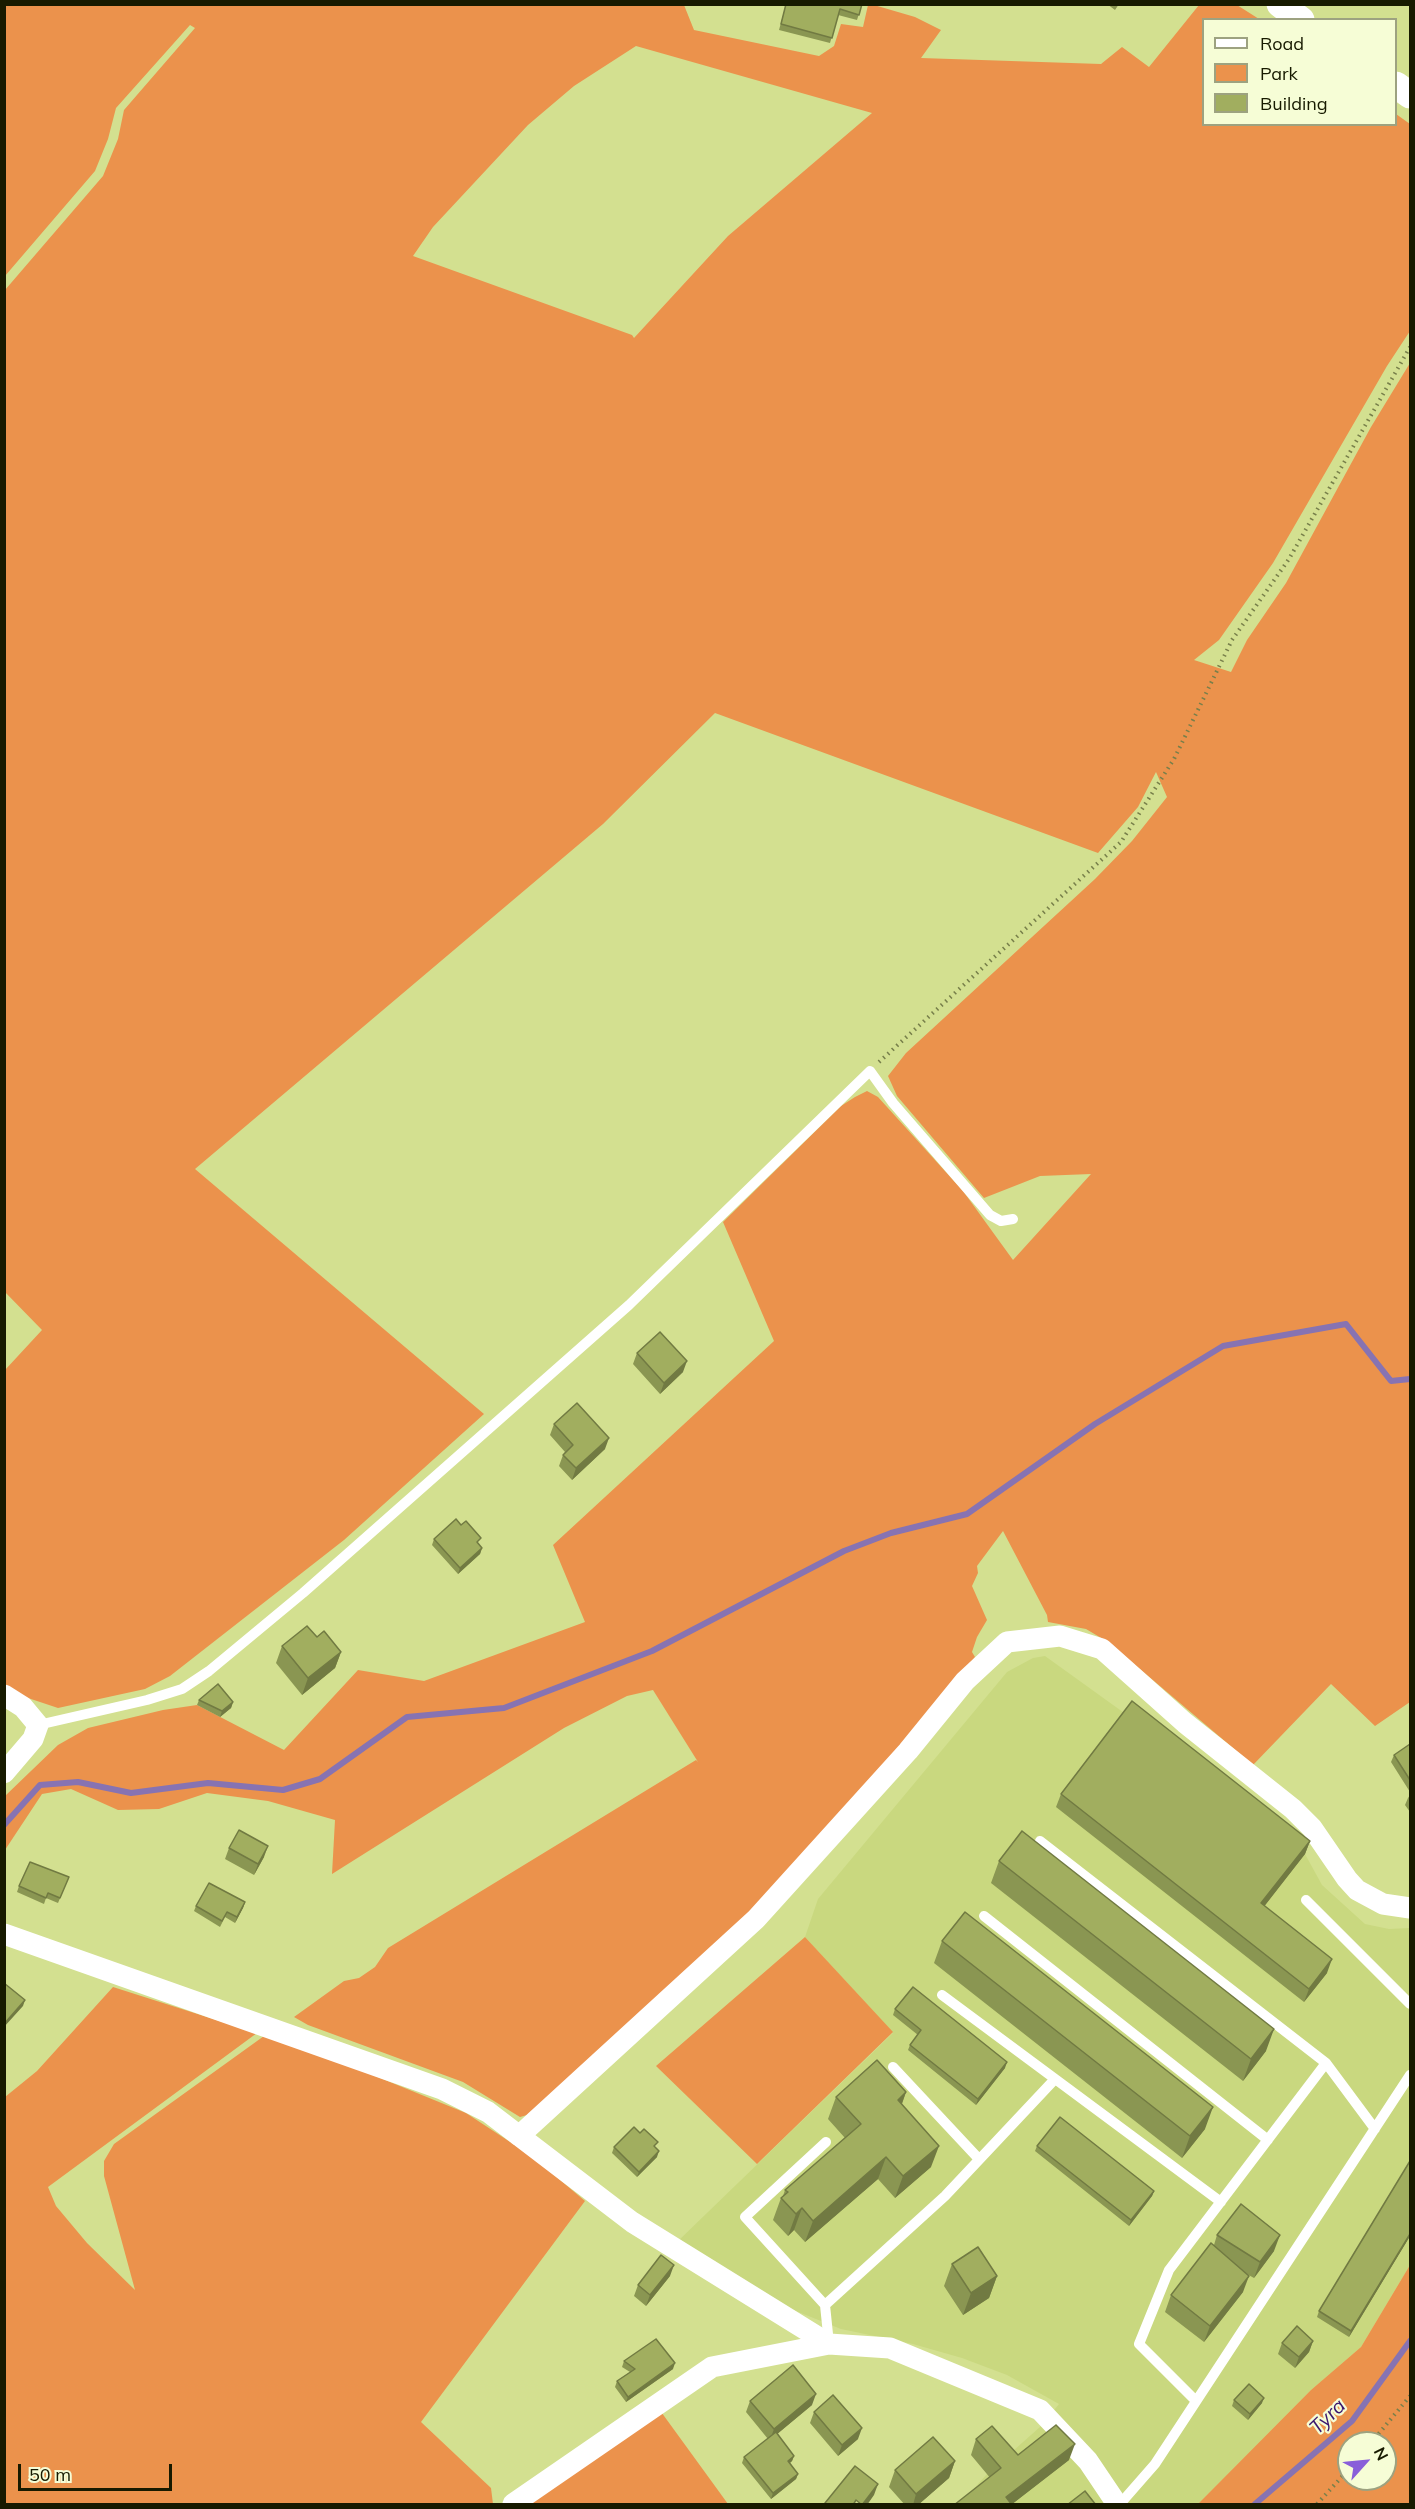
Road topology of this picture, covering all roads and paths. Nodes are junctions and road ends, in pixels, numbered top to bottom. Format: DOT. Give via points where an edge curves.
graph roads {
  1 [pos="1397,86"];
  2 [pos="1410,95"];
  3 [pos="1410,347"];
  4 [pos="870,1071"];
  5 [pos="1013,1219"];
  6 [pos="4,1695"];
  7 [pos="38,1725"];
  8 [pos="4,1773"];
  9 [pos="1040,1841"];
  10 [pos="1306,1900"];
  11 [pos="1410,1908"];
  12 [pos="984,1916"];
  13 [pos="4,1934"];
  14 [pos="942,1995"];
  15 [pos="1410,2004"];
  16 [pos="1326,2063"];
  17 [pos="893,2067"];
  18 [pos="1410,2074"];
  19 [pos="1055,2079"];
  20 [pos="1375,2129"];
  21 [pos="519,2136"];
  22 [pos="1268,2140"];
  23 [pos="826,2142"];
  24 [pos="978,2158"];
  25 [pos="1221,2202"];
  26 [pos="825,2305"];
  27 [pos="829,2344"];
  28 [pos="1410,2396"];
  29 [pos="1196,2401"];
  30 [pos="1381,2431"];
  31 [pos="1337,2482"];
  32 [pos="513,2505"];
  33 [pos="1118,2505"];
  34 [pos="1317,2505"];
  1 -- 2 [label="street"];
  3 -- 4 [label="path" via="1288,559 1232,640 1174,759 1121,842"];
  4 -- 5 [label="lane" via="990,1215 1001,1221"];
  4 -- 7 [label="lane" via="629,1305 209,1671 182,1689"];
  6 -- 7 [label="street" via="23,1707"];
  7 -- 8 [label="street" via="33,1738"];
  9 -- 16 [label="lane"];
  10 -- 15 [label="lane"];
  11 -- 21 [label="street" via="1383,1904 1357,1890 1312,1828 1293,1809 1185,1723 1102,1649 1060,1636 1007,1642 965,1681 908,1751 756,1919"];
  12 -- 22 [label="lane"];
  13 -- 21 [label="street" via="442,2089 488,2112"];
  14 -- 19 [label="lane"];
  16 -- 20 [label="lane"];
  16 -- 22 [label="lane"];
  17 -- 24 [label="lane"];
  18 -- 20 [label="lane"];
  19 -- 24 [label="lane"];
  19 -- 25 [label="lane"];
  20 -- 29 [label="lane"];
  21 -- 27 [label="street" via="632,2222"];
  22 -- 25 [label="lane"];
  23 -- 26 [label="lane" via="745,2217"];
  24 -- 26 [label="lane" via="945,2196"];
  25 -- 29 [label="lane" via="1169,2270 1139,2344"];
  26 -- 27 [label="lane"];
  27 -- 32 [label="street" via="712,2367"];
  27 -- 33 [label="street" via="890,2348 1040,2410 1088,2461"];
  28 -- 30 [label="path"];
  29 -- 33 [label="lane" via="1155,2464"];
  31 -- 34 [label="path"];
}
